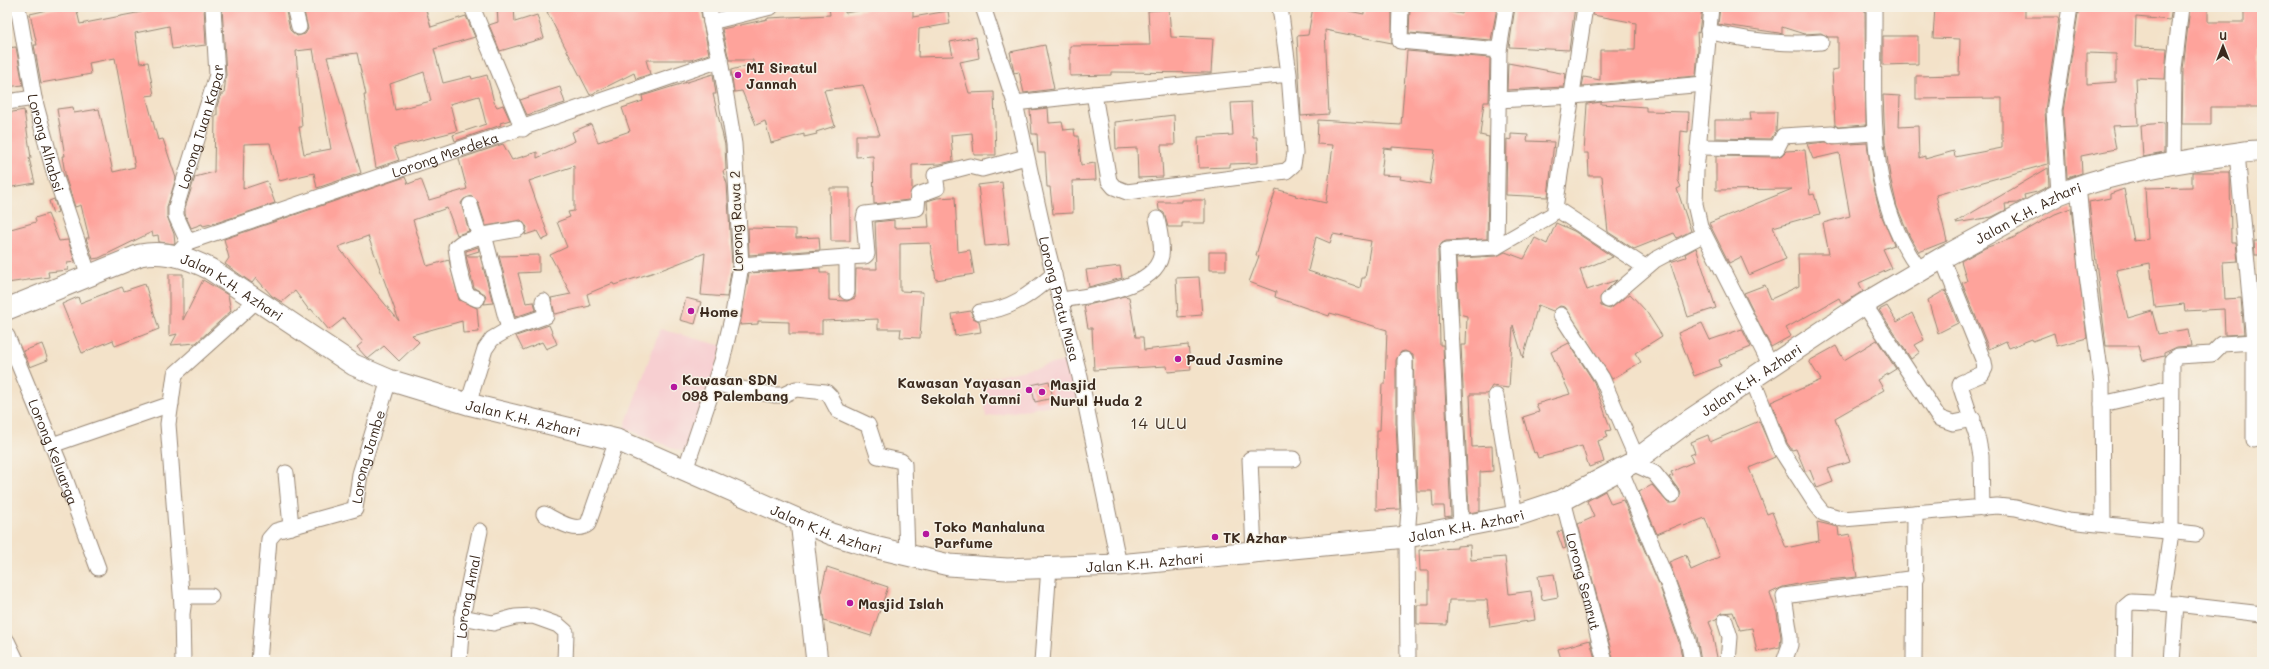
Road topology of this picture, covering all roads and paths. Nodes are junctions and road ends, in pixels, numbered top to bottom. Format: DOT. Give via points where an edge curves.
graph roads {
  1 [pos="18,7"];
  2 [pos="213,7"];
  3 [pos="294,7"];
  4 [pos="472,7"];
  5 [pos="709,7"];
  6 [pos="770,7"];
  7 [pos="983,7"];
  8 [pos="1280,7"];
  9 [pos="1401,7"];
  10 [pos="1506,7"];
  11 [pos="1585,7"];
  12 [pos="1711,7"];
  13 [pos="1874,7"];
  14 [pos="2070,7"];
  15 [pos="2181,7"];
  16 [pos="711,22"];
  17 [pos="299,27"];
  18 [pos="1708,31"];
  19 [pos="1821,42"];
  20 [pos="1499,50"];
  21 [pos="720,60"];
  22 [pos="1289,74"];
  23 [pos="1704,84"];
  24 [pos="1094,94"];
  25 [pos="1572,96"];
  26 [pos="34,98"];
  27 [pos="1498,100"];
  28 [pos="7,102"];
  29 [pos="1015,103"];
  30 [pos="523,129"];
  31 [pos="1874,133"];
  32 [pos="1698,147"];
  33 [pos="2262,151"];
  34 [pos="2237,153"];
  35 [pos="1026,157"];
  36 [pos="2173,164"];
  37 [pos="2068,190"];
  38 [pos="470,205"];
  39 [pos="1550,216"];
  40 [pos="1157,219"];
  41 [pos="518,229"];
  42 [pos="1704,234"];
  43 [pos="482,236"];
  44 [pos="1496,247"];
  45 [pos="168,251"];
  46 [pos="847,257"];
  47 [pos="1942,258"];
  48 [pos="741,264"];
  49 [pos="1650,264"];
  50 [pos="1920,270"];
  51 [pos="1054,274"];
  52 [pos="90,276"];
  53 [pos="847,292"];
  54 [pos="477,299"];
  55 [pos="1061,300"];
  56 [pos="1608,300"];
  57 [pos="256,301"];
  58 [pos="543,301"];
  59 [pos="1864,304"];
  60 [pos="7,310"];
  61 [pos="980,312"];
  62 [pos="1561,315"];
  63 [pos="509,329"];
  64 [pos="7,336"];
  65 [pos="2254,342"];
  66 [pos="1406,360"];
  67 [pos="1771,366"];
  68 [pos="1752,378"];
  69 [pos="389,380"];
  70 [pos="716,384"];
  71 [pos="2171,388"];
  72 [pos="1496,396"];
  73 [pos="171,404"];
  74 [pos="468,404"];
  75 [pos="2102,404"];
  76 [pos="1973,419"];
  77 [pos="617,440"];
  78 [pos="2254,440"];
  79 [pos="52,444"];
  80 [pos="1293,459"];
  81 [pos="1630,464"];
  82 [pos="685,470"];
  83 [pos="286,473"];
  84 [pos="1672,495"];
  85 [pos="1563,500"];
  86 [pos="1982,508"];
  87 [pos="1915,513"];
  88 [pos="544,514"];
  89 [pos="1515,516"];
  90 [pos="801,521"];
  91 [pos="2103,524"];
  92 [pos="291,527"];
  93 [pos="1461,527"];
  94 [pos="480,531"];
  95 [pos="2171,532"];
  96 [pos="2196,534"];
  97 [pos="1407,537"];
  98 [pos="1254,552"];
  99 [pos="907,554"];
  100 [pos="1119,566"];
  101 [pos="1050,567"];
  102 [pos="98,568"];
  103 [pos="1916,578"];
  104 [pos="210,596"];
  105 [pos="2161,603"];
  106 [pos="2176,604"];
  107 [pos="182,606"];
  108 [pos="2262,614"];
  109 [pos="462,617"];
  110 [pos="1725,621"];
  111 [pos="7,641"];
  112 [pos="17,662"];
  113 [pos="182,662"];
  114 [pos="259,662"];
  115 [pos="459,662"];
  116 [pos="565,662"];
  117 [pos="817,662"];
  118 [pos="1042,662"];
  119 [pos="1408,662"];
  120 [pos="1605,662"];
  121 [pos="1692,662"];
  122 [pos="1728,662"];
  123 [pos="1784,662"];
  124 [pos="1914,662"];
  125 [pos="2124,662"];
  126 [pos="2172,662"];
  1 -- 26 [label="street, Lorong Alhabsi"];
  2 -- 45 [label="street, Lorong Tuan Kapar" via="217,76 176,207"];
  3 -- 17 [label="street"];
  4 -- 30 [label="street"];
  5 -- 16 [label="street, Lorong Rawa 2"];
  6 -- 16 [label="street"];
  7 -- 29 [label="street, Lorong Pratu Musa"];
  8 -- 22 [label="street"];
  9 -- 20 [label="street" via="1400,41"];
  10 -- 20 [label="street"];
  11 -- 25 [label="street"];
  12 -- 18 [label="street"];
  13 -- 31 [label="street"];
  14 -- 37 [label="street" via="2054,111"];
  15 -- 36 [label="street" via="2174,69"];
  16 -- 21 [label="street, Lorong Rawa 2"];
  18 -- 19 [label="street" via="1762,42"];
  18 -- 23 [label="street"];
  20 -- 27 [label="street"];
  21 -- 30 [label="street, Lorong Merdeka"];
  21 -- 48 [label="street, Lorong Rawa 2" via="734,144"];
  22 -- 24 [label="street"];
  22 -- 24 [label="street" via="1295,153 1293,165 1286,171 1127,192 1109,181"];
  23 -- 25 [label="street"];
  23 -- 32 [label="street"];
  24 -- 29 [label="street"];
  25 -- 27 [label="street"];
  25 -- 49 [label="street" via="1556,208"];
  26 -- 28 [label="street"];
  26 -- 52 [label="street, Lorong Alhabsi" via="54,172"];
  27 -- 44 [label="street"];
  29 -- 35 [label="street, Lorong Pratu Musa"];
  30 -- 45 [label="street, Lorong Merdeka"];
  31 -- 32 [label="street" via="1783,136 1777,148"];
  31 -- 50 [label="street" via="1880,182 1888,208 1904,246"];
  32 -- 42 [label="street" via="1695,204"];
  33 -- 34 [label="street, Jalan K.H. Azhari"];
  34 -- 36 [label="street, Jalan K.H. Azhari"];
  34 -- 65 [label="street"];
  35 -- 46 [label="street" via="982,169 970,166 935,175 937,188 918,195 917,208 865,214 867,254"];
  35 -- 51 [label="street, Lorong Pratu Musa"];
  36 -- 37 [label="street, Jalan K.H. Azhari"];
  37 -- 47 [label="street, Jalan K.H. Azhari"];
  37 -- 75 [label="street"];
  38 -- 43 [label="street"];
  39 -- 44 [label="street"];
  40 -- 55 [label="street" via="1161,255 1151,271 1139,281 1118,289"];
  41 -- 43 [label="street"];
  42 -- 49 [label="street"];
  42 -- 67 [label="street"];
  43 -- 54 [label="street" via="457,245 456,250 466,294"];
  43 -- 63 [label="street"];
  44 -- 93 [label="street" via="1447,250"];
  45 -- 52 [label="street"];
  45 -- 57 [label="street, Jalan K.H. Azhari" via="198,262"];
  46 -- 48 [label="street"];
  46 -- 53 [label="street"];
  47 -- 50 [label="street, Jalan K.H. Azhari"];
  47 -- 76 [label="street" via="1984,362 1982,374 1960,385"];
  48 -- 70 [label="street, Lorong Rawa 2" via="733,314"];
  49 -- 56 [label="street"];
  50 -- 59 [label="street, Jalan K.H. Azhari"];
  51 -- 55 [label="street, Lorong Pratu Musa"];
  51 -- 61 [label="street" via="1022,299 1003,309"];
  52 -- 60 [label="street"];
  55 -- 100 [label="street, Lorong Pratu Musa" via="1080,377"];
  57 -- 69 [label="street, Jalan K.H. Azhari" via="338,356"];
  57 -- 73 [label="street" via="175,374"];
  58 -- 63 [label="street" via="546,316"];
  59 -- 67 [label="street, Jalan K.H. Azhari"];
  59 -- 76 [label="street" via="1939,418 1953,423"];
  62 -- 81 [label="street" via="1602,378"];
  63 -- 74 [label="street" via="492,339 485,349"];
  64 -- 79 [label="street, Lorong Keluarga"];
  65 -- 71 [label="street" via="2222,344 2212,354 2174,358"];
  65 -- 78 [label="street"];
  66 -- 97 [label="street" via="1405,423 1409,510"];
  67 -- 68 [label="street, Jalan K.H. Azhari"];
  68 -- 81 [label="street, Jalan K.H. Azhari"];
  68 -- 87 [label="street" via="1779,446 1823,514 1843,519"];
  69 -- 74 [label="street, Jalan K.H. Azhari"];
  69 -- 92 [label="street, Lorong Jambe" via="360,474 355,509"];
  70 -- 82 [label="street, Lorong Rawa 2"];
  70 -- 99 [label="street" via="774,395 783,395 796,389 826,392 838,411 868,425 878,456 904,464"];
  71 -- 75 [label="street"];
  71 -- 95 [label="street"];
  72 -- 89 [label="street"];
  73 -- 79 [label="street"];
  73 -- 107 [label="street" via="168,424"];
  74 -- 77 [label="street, Jalan K.H. Azhari"];
  75 -- 91 [label="street"];
  76 -- 86 [label="street" via="1981,456"];
  77 -- 82 [label="street, Jalan K.H. Azhari"];
  77 -- 88 [label="street" via="588,524 574,528"];
  79 -- 102 [label="street, Lorong Keluarga"];
  80 -- 98 [label="street" via="1250,459"];
  81 -- 84 [label="street" via="1654,473"];
  81 -- 85 [label="street, Jalan K.H. Azhari"];
  81 -- 121 [label="street" via="1688,640"];
  82 -- 90 [label="street, Jalan K.H. Azhari"];
  83 -- 92 [label="street"];
  85 -- 89 [label="street, Jalan K.H. Azhari"];
  85 -- 120 [label="street, Lorong Semrut"];
  86 -- 87 [label="street"];
  86 -- 91 [label="street" via="2016,508 2068,521"];
  87 -- 103 [label="street"];
  89 -- 93 [label="street, Jalan K.H. Azhari"];
  90 -- 99 [label="street, Jalan K.H. Azhari" via="870,546"];
  90 -- 117 [label="street"];
  91 -- 95 [label="street"];
  92 -- 114 [label="street, Lorong Jambe" via="276,531 269,539"];
  93 -- 97 [label="street, Jalan K.H. Azhari"];
  94 -- 109 [label="street, Lorong Amal"];
  95 -- 96 [label="street"];
  95 -- 105 [label="street"];
  97 -- 98 [label="street, Jalan K.H. Azhari"];
  97 -- 119 [label="street"];
  98 -- 100 [label="street, Jalan K.H. Azhari"];
  99 -- 101 [label="street, Jalan K.H. Azhari" via="950,565 1007,569"];
  100 -- 101 [label="street, Jalan K.H. Azhari"];
  101 -- 118 [label="street"];
  103 -- 123 [label="street" via="1784,596 1790,636 1790,646"];
  103 -- 124 [label="street"];
  104 -- 107 [label="street" via="190,596 184,600"];
  105 -- 106 [label="street"];
  105 -- 125 [label="street" via="2135,601 2125,607"];
  106 -- 108 [label="street"];
  106 -- 126 [label="street"];
  107 -- 113 [label="street"];
  109 -- 115 [label="street, Lorong Amal"];
  109 -- 116 [label="street" via="493,623 526,615 552,622 564,628 566,632"];
  110 -- 122 [label="street" via="1730,637"];
  111 -- 112 [label="street"];
}
